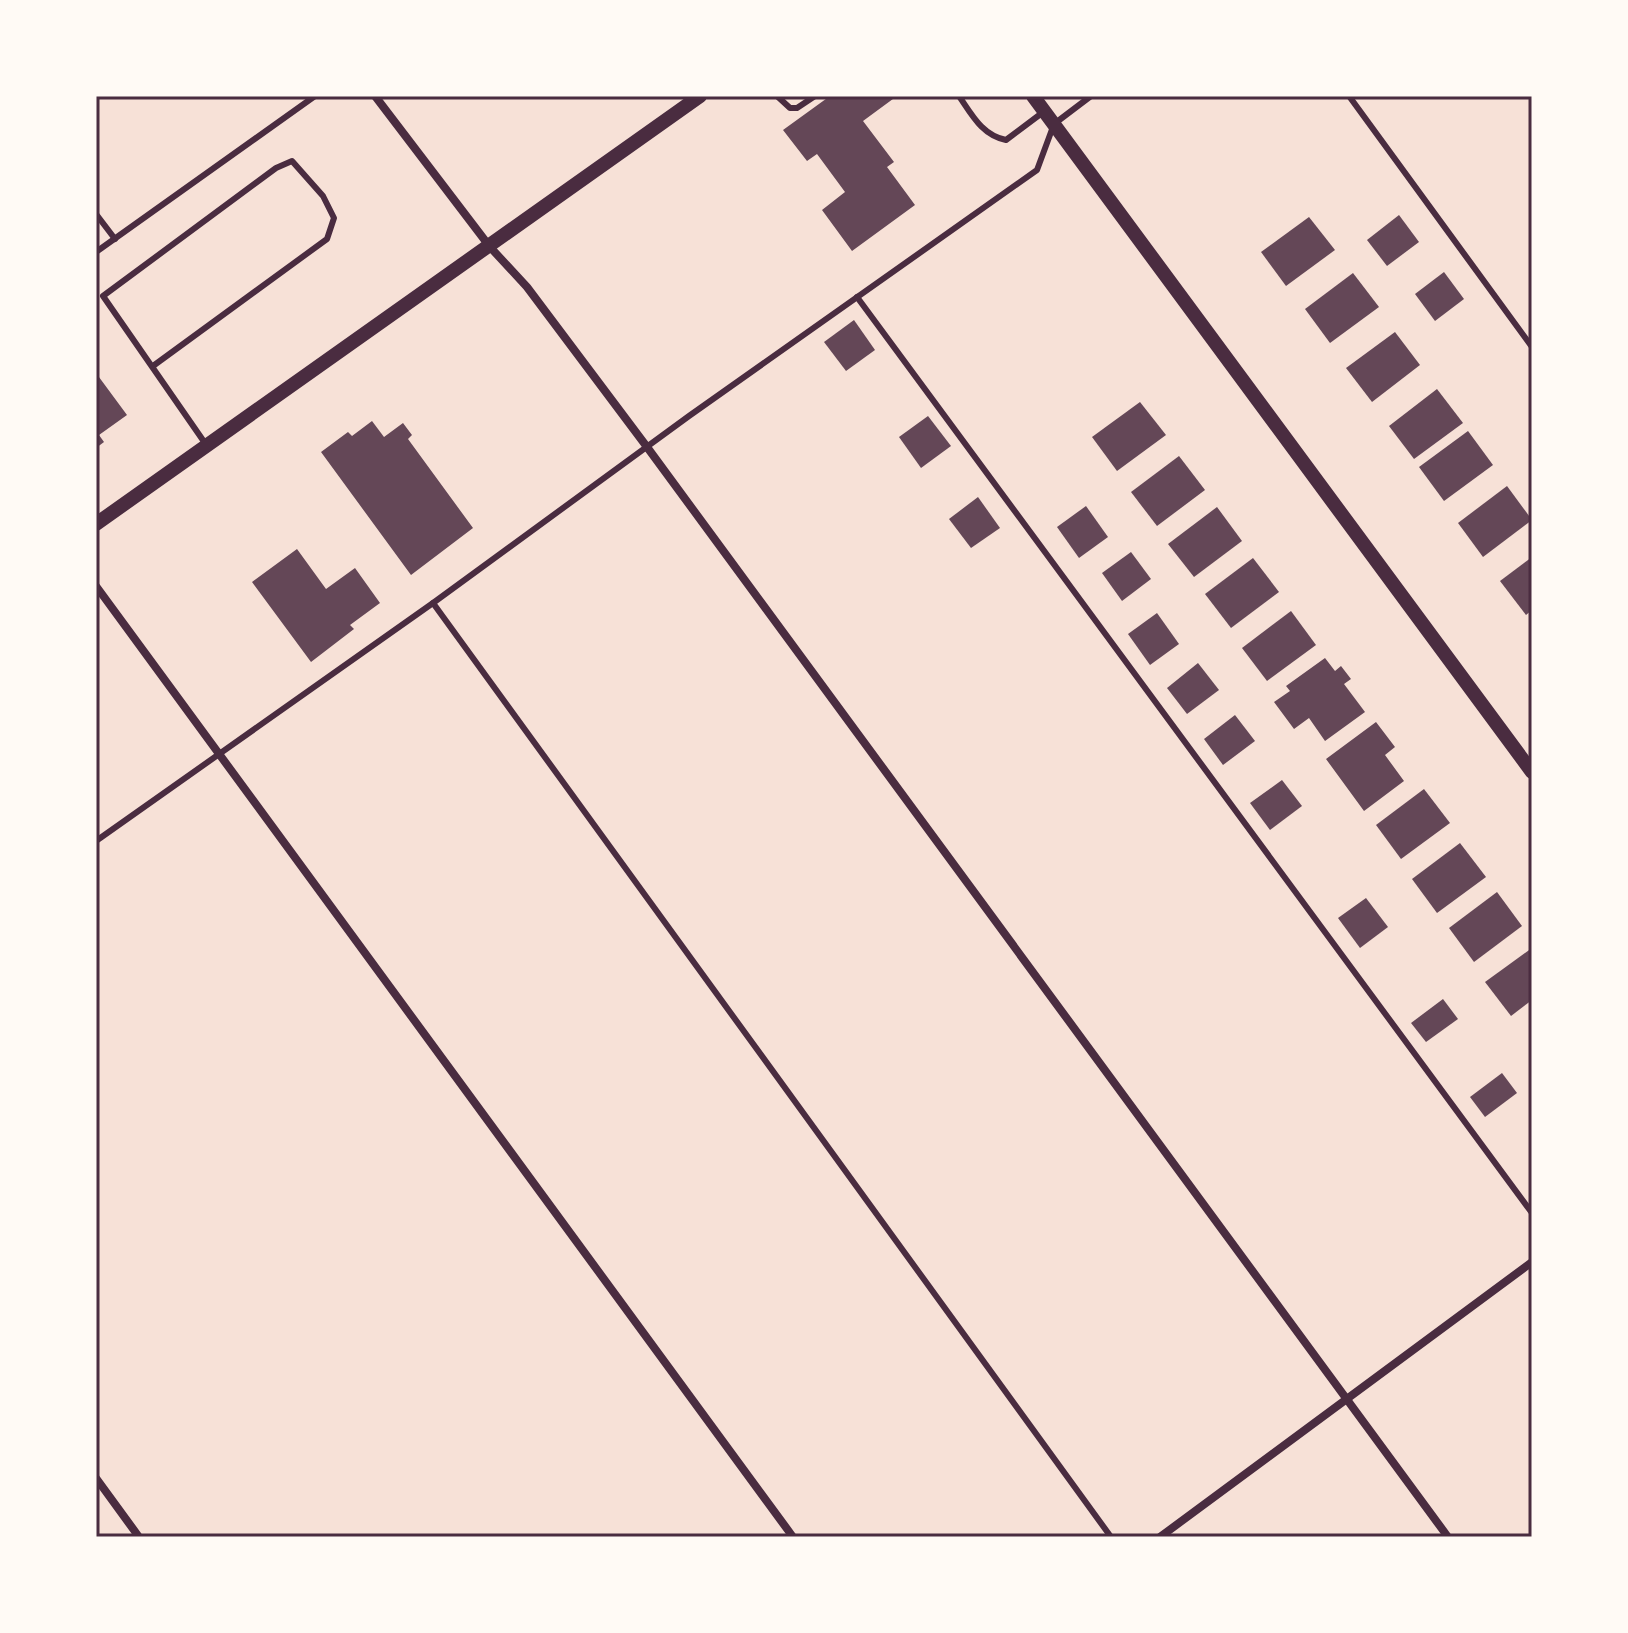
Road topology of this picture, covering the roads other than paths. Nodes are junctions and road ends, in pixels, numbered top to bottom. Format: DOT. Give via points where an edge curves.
graph roads {
  1 [pos="315,96"];
  2 [pos="375,96"];
  3 [pos="700,96"];
  4 [pos="777,96"];
  5 [pos="815,96"];
  6 [pos="959,96"];
  7 [pos="1033,96"];
  8 [pos="1091,96"];
  9 [pos="1349,96"];
  10 [pos="1045,111"];
  11 [pos="1054,124"];
  12 [pos="96,214"];
  13 [pos="115,239"];
  14 [pos="490,247"];
  15 [pos="96,252"];
  16 [pos="857,297"];
  17 [pos="1532,347"];
  18 [pos="153,366"];
  19 [pos="207,446"];
  20 [pos="647,447"];
  21 [pos="96,524"];
  22 [pos="96,586"];
  23 [pos="433,603"];
  24 [pos="219,754"];
  25 [pos="1532,772"];
  26 [pos="96,841"];
  27 [pos="1532,1213"];
  28 [pos="1532,1262"];
  29 [pos="1346,1399"];
  30 [pos="96,1478"];
  31 [pos="139,1537"];
  32 [pos="793,1537"];
  33 [pos="1111,1537"];
  34 [pos="1160,1537"];
  35 [pos="1448,1537"];
  1 -- 13 [label="lane"];
  2 -- 14 [label="street"];
  3 -- 14 [label="street"];
  4 -- 5 [label="lane" via="797,108"];
  6 -- 10 [label="lane" via="994,138 1006,140"];
  7 -- 10 [label="street"];
  8 -- 11 [label="lane"];
  9 -- 17 [label="lane"];
  10 -- 11 [label="street"];
  11 -- 16 [label="lane" via="1037,170"];
  11 -- 25 [label="street"];
  12 -- 13 [label="lane"];
  13 -- 15 [label="lane"];
  14 -- 19 [label="street"];
  14 -- 20 [label="street" via="527,287"];
  16 -- 20 [label="lane"];
  16 -- 27 [label="lane"];
  18 -- 18 [label="lane" via="103,296 292,161 323,196 334,218 327,239"];
  18 -- 19 [label="lane"];
  19 -- 21 [label="street"];
  20 -- 23 [label="lane"];
  20 -- 29 [label="street"];
  22 -- 24 [label="street"];
  23 -- 24 [label="lane"];
  23 -- 33 [label="lane"];
  24 -- 26 [label="lane"];
  24 -- 32 [label="street"];
  28 -- 29 [label="street"];
  29 -- 34 [label="street"];
  29 -- 35 [label="street"];
  30 -- 31 [label="street"];
}
